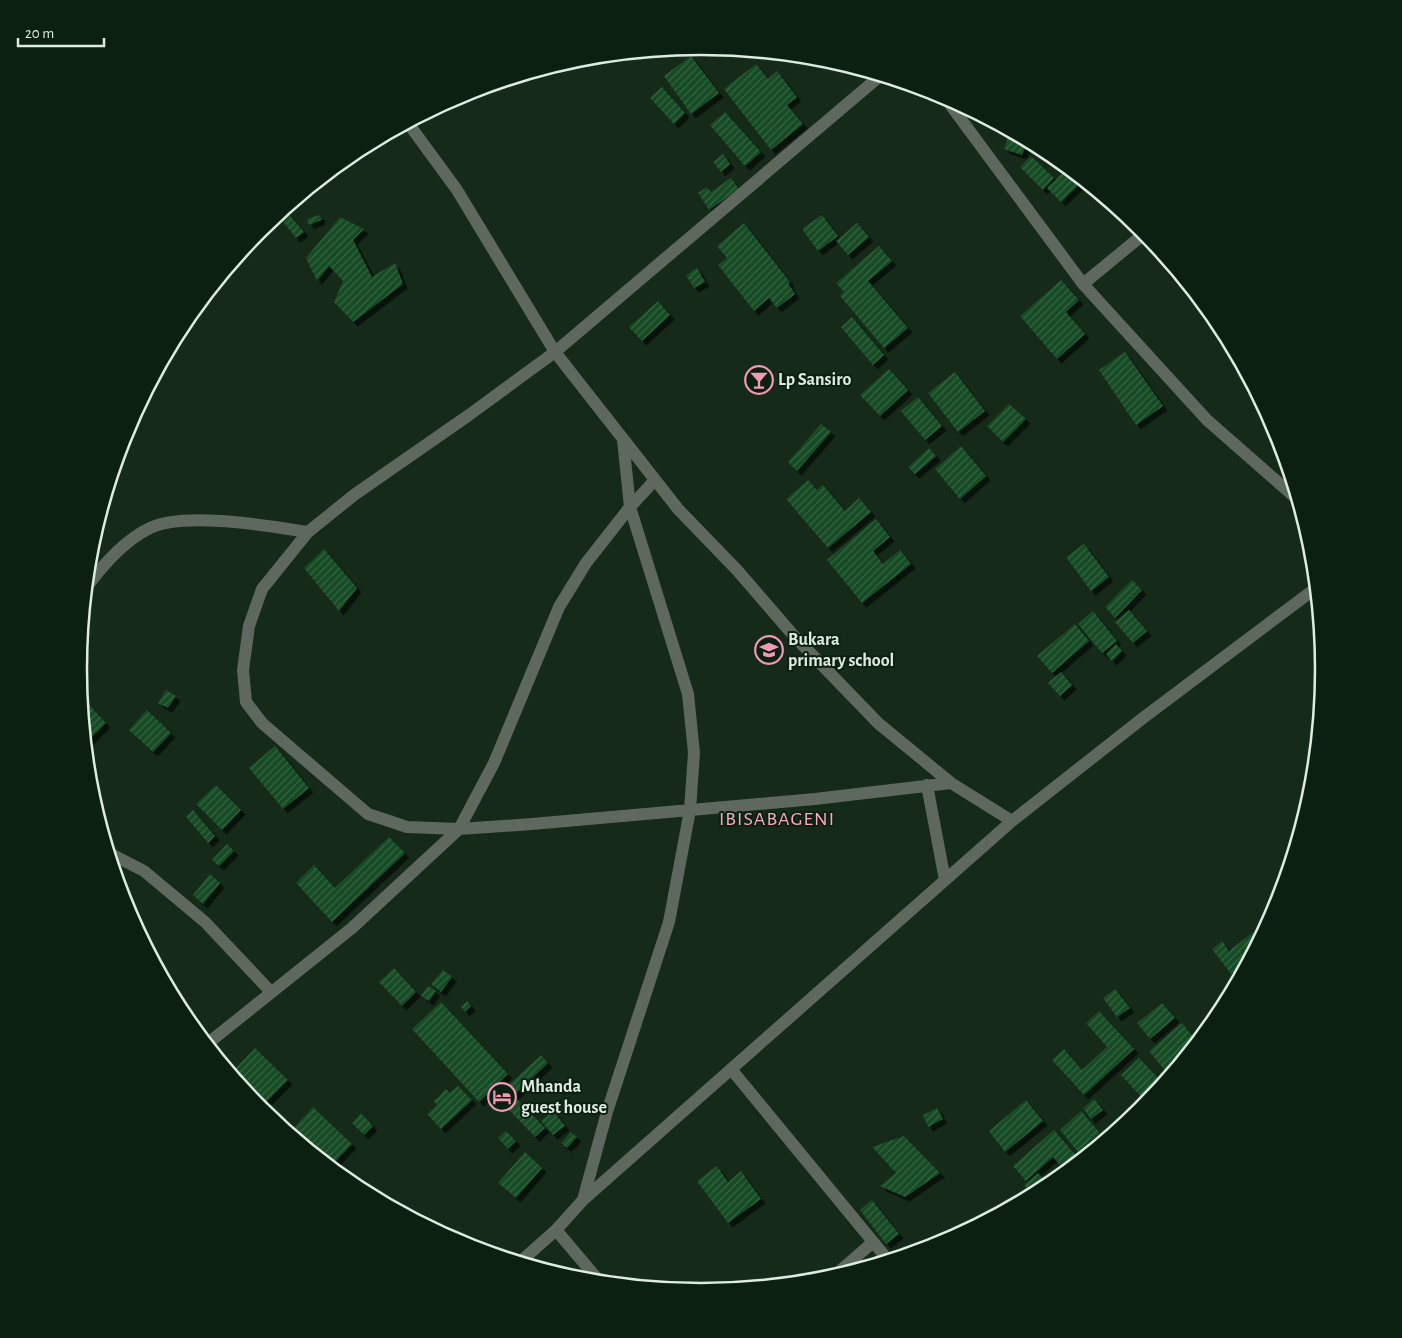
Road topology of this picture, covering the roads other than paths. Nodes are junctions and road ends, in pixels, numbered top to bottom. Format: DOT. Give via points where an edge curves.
graph roads {
  1 [pos="875,81"];
  2 [pos="953,109"];
  3 [pos="411,128"];
  4 [pos="1138,238"];
  5 [pos="1084,284"];
  6 [pos="555,352"];
  7 [pos="623,440"];
  8 [pos="655,480"];
  9 [pos="1288,491"];
  10 [pos="630,507"];
  11 [pos="308,532"];
  12 [pos="94,578"];
  13 [pos="1310,592"];
  14 [pos="951,783"];
  15 [pos="927,785"];
  16 [pos="690,810"];
  17 [pos="1012,821"];
  18 [pos="459,829"];
  19 [pos="118,858"];
  20 [pos="945,880"];
  21 [pos="271,992"];
  22 [pos="212,1040"];
  23 [pos="731,1069"];
  24 [pos="583,1200"];
  25 [pos="556,1230"];
  26 [pos="872,1243"];
  27 [pos="883,1255"];
  28 [pos="526,1257"];
  29 [pos="846,1265"];
  30 [pos="592,1273"];
  1 -- 6 [label="street"];
  2 -- 5 [label="street"];
  3 -- 6 [label="street" via="457,190"];
  4 -- 5 [label="street"];
  5 -- 9 [label="street" via="1207,420"];
  6 -- 7 [label="street"];
  6 -- 11 [label="street" via="354,495"];
  7 -- 8 [label="street"];
  7 -- 10 [label="street"];
  8 -- 10 [label="street"];
  8 -- 14 [label="street" via="794,636 878,723"];
  10 -- 16 [label="street" via="688,694 694,753"];
  10 -- 18 [label="street" via="586,562 559,607 494,763"];
  11 -- 12 [label="street" via="251,524 176,522 150,528"];
  11 -- 18 [label="street" via="262,589 249,626 243,670 246,702 262,723 368,814 407,827"];
  13 -- 17 [label="street"];
  14 -- 15 [label="street"];
  14 -- 17 [label="street"];
  15 -- 16 [label="street"];
  15 -- 20 [label="street"];
  16 -- 18 [label="street"];
  16 -- 24 [label="street" via="669,922"];
  17 -- 20 [label="street"];
  18 -- 21 [label="street" via="352,928"];
  19 -- 21 [label="street" via="144,871 205,922"];
  20 -- 23 [label="street"];
  21 -- 22 [label="street"];
  23 -- 24 [label="street"];
  23 -- 26 [label="street"];
  24 -- 25 [label="street"];
  25 -- 28 [label="street"];
  25 -- 30 [label="street"];
  26 -- 27 [label="street"];
  26 -- 29 [label="street"];
}
